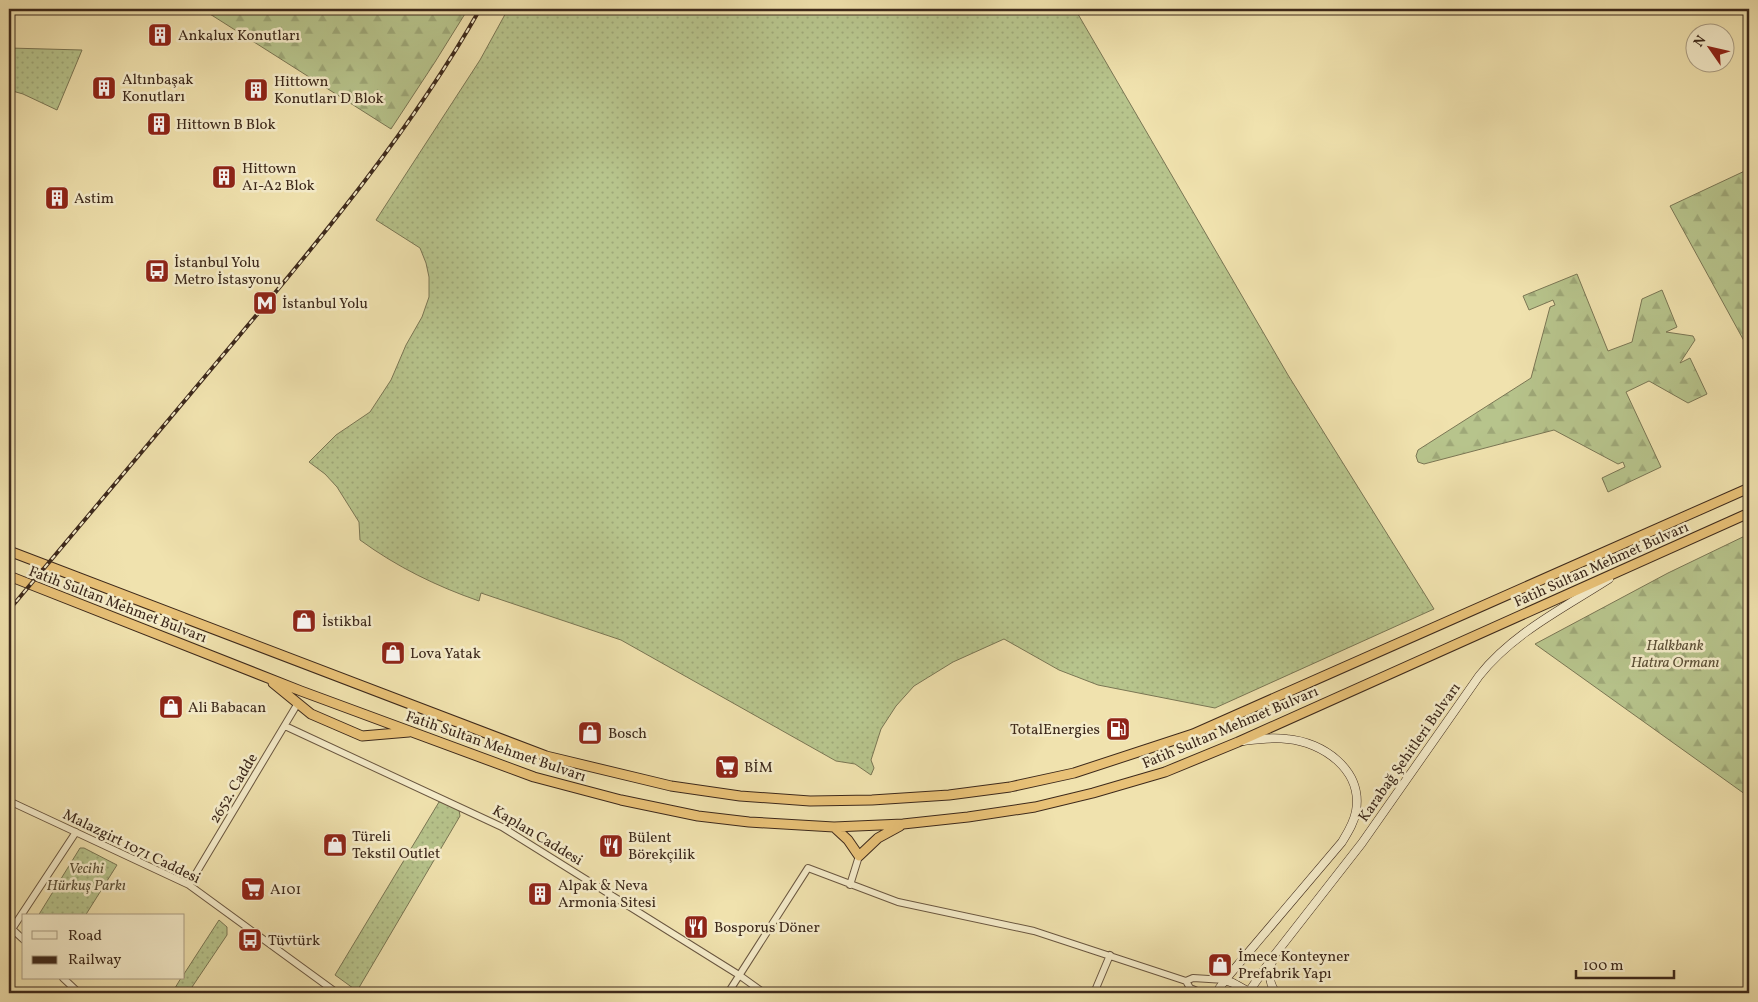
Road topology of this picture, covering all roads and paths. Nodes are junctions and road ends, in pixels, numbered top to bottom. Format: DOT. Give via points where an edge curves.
graph roads {
  1 [pos="1749,488"];
  2 [pos="1749,513"];
  3 [pos="9,551"];
  4 [pos="1628,567"];
  5 [pos="9,576"];
  6 [pos="265,676"];
  7 [pos="298,704"];
  8 [pos="284,726"];
  9 [pos="411,732"];
  10 [pos="1238,742"];
  11 [pos="9,801"];
  12 [pos="903,824"];
  13 [pos="834,827"];
  14 [pos="76,832"];
  15 [pos="859,856"];
  16 [pos="189,885"];
  17 [pos="850,885"];
  18 [pos="22,938"];
  19 [pos="1110,955"];
  20 [pos="1273,957"];
  21 [pos="739,976"];
  22 [pos="65,980"];
  23 [pos="1225,980"];
  24 [pos="1186,981"];
  25 [pos="79,993"];
  26 [pos="337,993"];
  27 [pos="728,993"];
  28 [pos="764,993"];
  29 [pos="1094,993"];
  30 [pos="1202,993"];
  31 [pos="1216,993"];
  32 [pos="1249,993"];
  33 [pos="1276,993"];
  1 -- 3 [label="highway, Fatih Sultan Mehmet Bulvarı" via="1193,734 1074,773 1010,787 872,800 810,801 740,796 671,786 546,756"];
  2 -- 4 [label="highway, Fatih Sultan Mehmet Bulvarı"];
  4 -- 10 [label="highway, Fatih Sultan Mehmet Bulvarı"];
  4 -- 20 [label="main road, Karabağ Şehitleri Bulvarı" via="1526,632 1492,660 1362,843"];
  5 -- 6 [label="highway, Fatih Sultan Mehmet Bulvarı"];
  6 -- 7 [label="highway"];
  6 -- 9 [label="highway, Fatih Sultan Mehmet Bulvarı"];
  7 -- 8 [label="street, 2652. Cadde"];
  7 -- 9 [label="highway" via="311,714 362,736"];
  8 -- 16 [label="street, 2652. Cadde"];
  8 -- 21 [label="street, Kaplan Caddesi" via="494,822"];
  9 -- 13 [label="highway, Fatih Sultan Mehmet Bulvarı" via="534,776 621,800 698,816"];
  10 -- 12 [label="highway, Fatih Sultan Mehmet Bulvarı" via="1165,772 1093,793 1035,807"];
  10 -- 23 [label="main road, Karabağ Şehitleri Bulvarı" via="1289,739 1322,750 1347,769 1354,784 1357,810 1353,825 1342,842"];
  11 -- 14 [label="street, Malazgirt 1071 Caddesi"];
  12 -- 13 [label="highway, Fatih Sultan Mehmet Bulvarı"];
  12 -- 15 [label="highway" via="878,838"];
  13 -- 15 [label="highway"];
  14 -- 16 [label="street, Malazgirt 1071 Caddesi"];
  14 -- 18 [label="street" via="12,929"];
  15 -- 17 [label="street"];
  16 -- 26 [label="street, Malazgirt 1071 Caddesi"];
  17 -- 19 [label="street" via="898,902 1034,931"];
  17 -- 21 [label="street" via="808,868"];
  19 -- 24 [label="street"];
  19 -- 29 [label="street"];
  20 -- 32 [label="main road, Karabağ Şehitleri Bulvarı"];
  20 -- 33 [label="main road" via="1269,973"];
  21 -- 27 [label="street"];
  21 -- 28 [label="street, Kaplan Caddesi"];
  22 -- 25 [label="street"];
  23 -- 24 [label="street" via="1193,978"];
  23 -- 31 [label="main road, Karabağ Şehitleri Bulvarı"];
  23 -- 32 [label="main road, Karabağ Şehitleri Bulvarı"];
  24 -- 30 [label="street" via="1190,988"];
}
